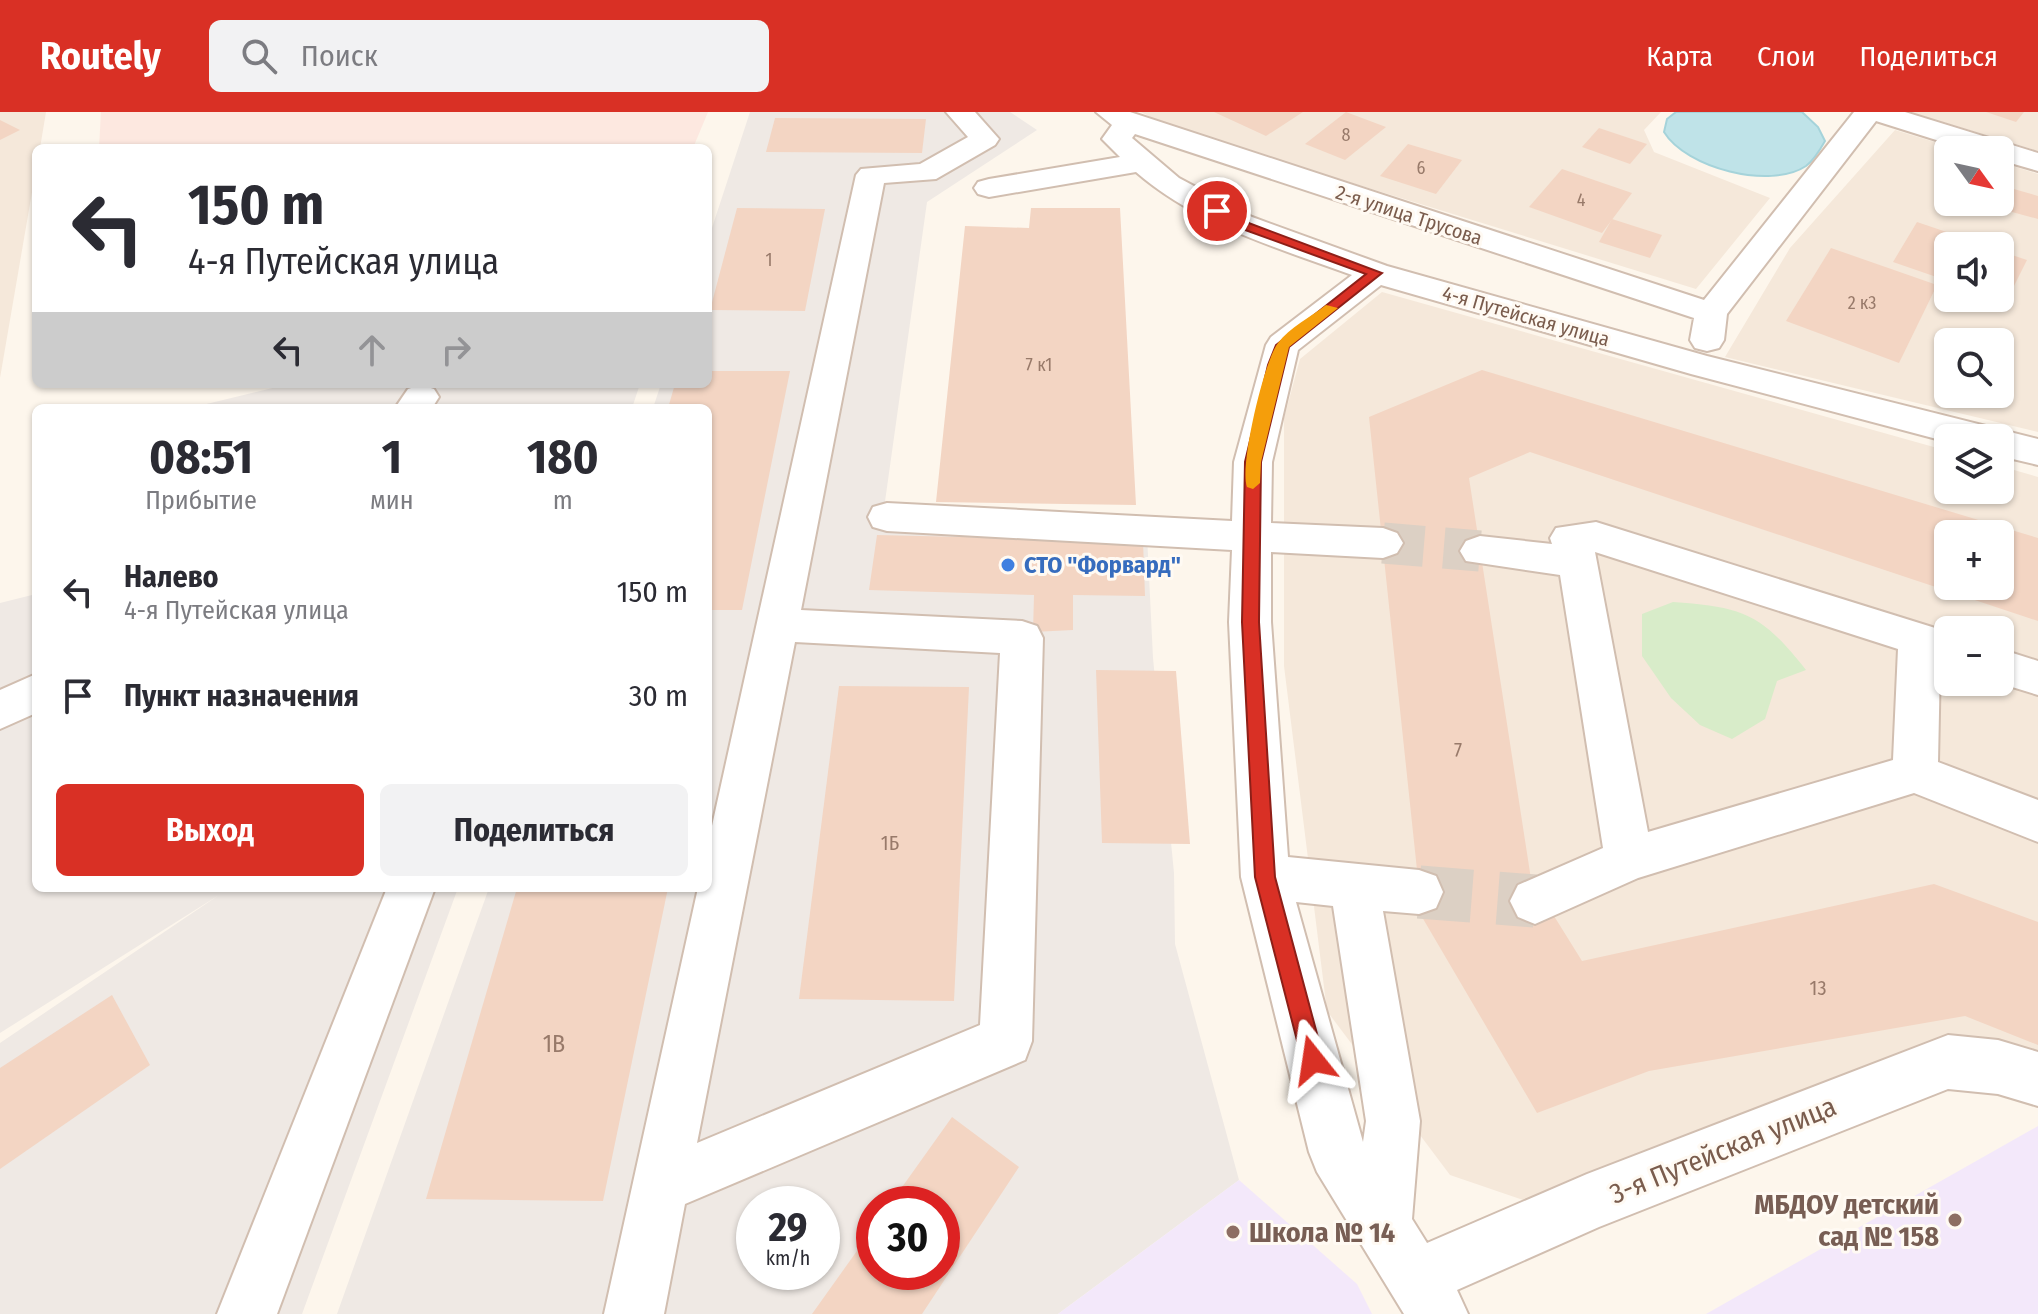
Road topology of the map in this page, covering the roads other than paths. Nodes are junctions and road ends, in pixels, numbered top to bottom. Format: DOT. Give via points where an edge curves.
graph roads {
  1 [pos="960,112"];
  2 [pos="1869,112"];
  3 [pos="1876,112"];
  4 [pos="1119,118"];
  5 [pos="1954,136"];
  6 [pos="2014,155"];
  7 [pos="1143,162"];
  8 [pos="2038,162"];
  9 [pos="989,188"];
  10 [pos="1376,273"];
  11 [pos="1711,313"];
  12 [pos="1703,366"];
  13 [pos="1934,426"];
  14 [pos="2014,446"];
  15 [pos="2038,452"];
  16 [pos="887,517"];
  17 [pos="1252,534"];
  18 [pos="1383,543"];
  19 [pos="1480,551"];
  20 [pos="1578,562"];
  21 [pos="777,625"];
  22 [pos="1934,644"];
  23 [pos="2014,670"];
  24 [pos="2038,678"];
  25 [pos="32,694"];
  26 [pos="0,711"];
  27 [pos="1915,773"];
  28 [pos="2038,821"];
  29 [pos="1629,859"];
  30 [pos="1265,877"];
  31 [pos="1354,887"];
  32 [pos="409,892"];
  33 [pos="1419,892"];
  34 [pos="1535,901"];
  35 [pos="2038,1079"];
  36 [pos="661,1186"];
  37 [pos="1383,1226"];
  38 [pos="1427,1296"];
  39 [pos="247,1314"];
  40 [pos="634,1314"];
  1 -- 21 [label="street" via="985,139 926,173 871,175"];
  2 -- 11 [label="street"];
  3 -- 5 [label="street"];
  4 -- 7 [label="street, 4-я Путейская улица" via="1116,139"];
  4 -- 11 [label="street, 2-я улица Трусова"];
  6 -- 8 [label="street"];
  7 -- 9 [label="street"];
  7 -- 10 [label="street, 4-я Путейская улица" via="1168,184 1241,224"];
  10 -- 12 [label="street, 4-я Путейская улица"];
  10 -- 17 [label="street" via="1283,345 1253,462"];
  11 -- 12 [label="street"];
  12 -- 13 [label="street, 4-я Путейская улица"];
  14 -- 15 [label="street"];
  16 -- 17 [label="street"];
  17 -- 18 [label="street"];
  17 -- 30 [label="street" via="1250,622"];
  19 -- 20 [label="street"];
  20 -- 22 [label="street" via="1570,538 1596,537"];
  20 -- 29 [label="street"];
  21 -- 36 [label="street"];
  21 -- 36 [label="street" via="1022,638 1006,1041"];
  22 -- 27 [label="street"];
  23 -- 24 [label="street"];
  25 -- 26 [label="street"];
  27 -- 28 [label="street"];
  27 -- 29 [label="street"];
  29 -- 34 [label="street"];
  30 -- 31 [label="street"];
  30 -- 37 [label="street" via="1337,1152"];
  31 -- 33 [label="street"];
  31 -- 37 [label="street" via="1393,1121"];
  32 -- 39 [label="street"];
  35 -- 38 [label="street, 3-я Путейская улица" via="1998,1067 1948,1062 1587,1203"];
  36 -- 40 [label="street"];
  37 -- 38 [label="street"];
}
